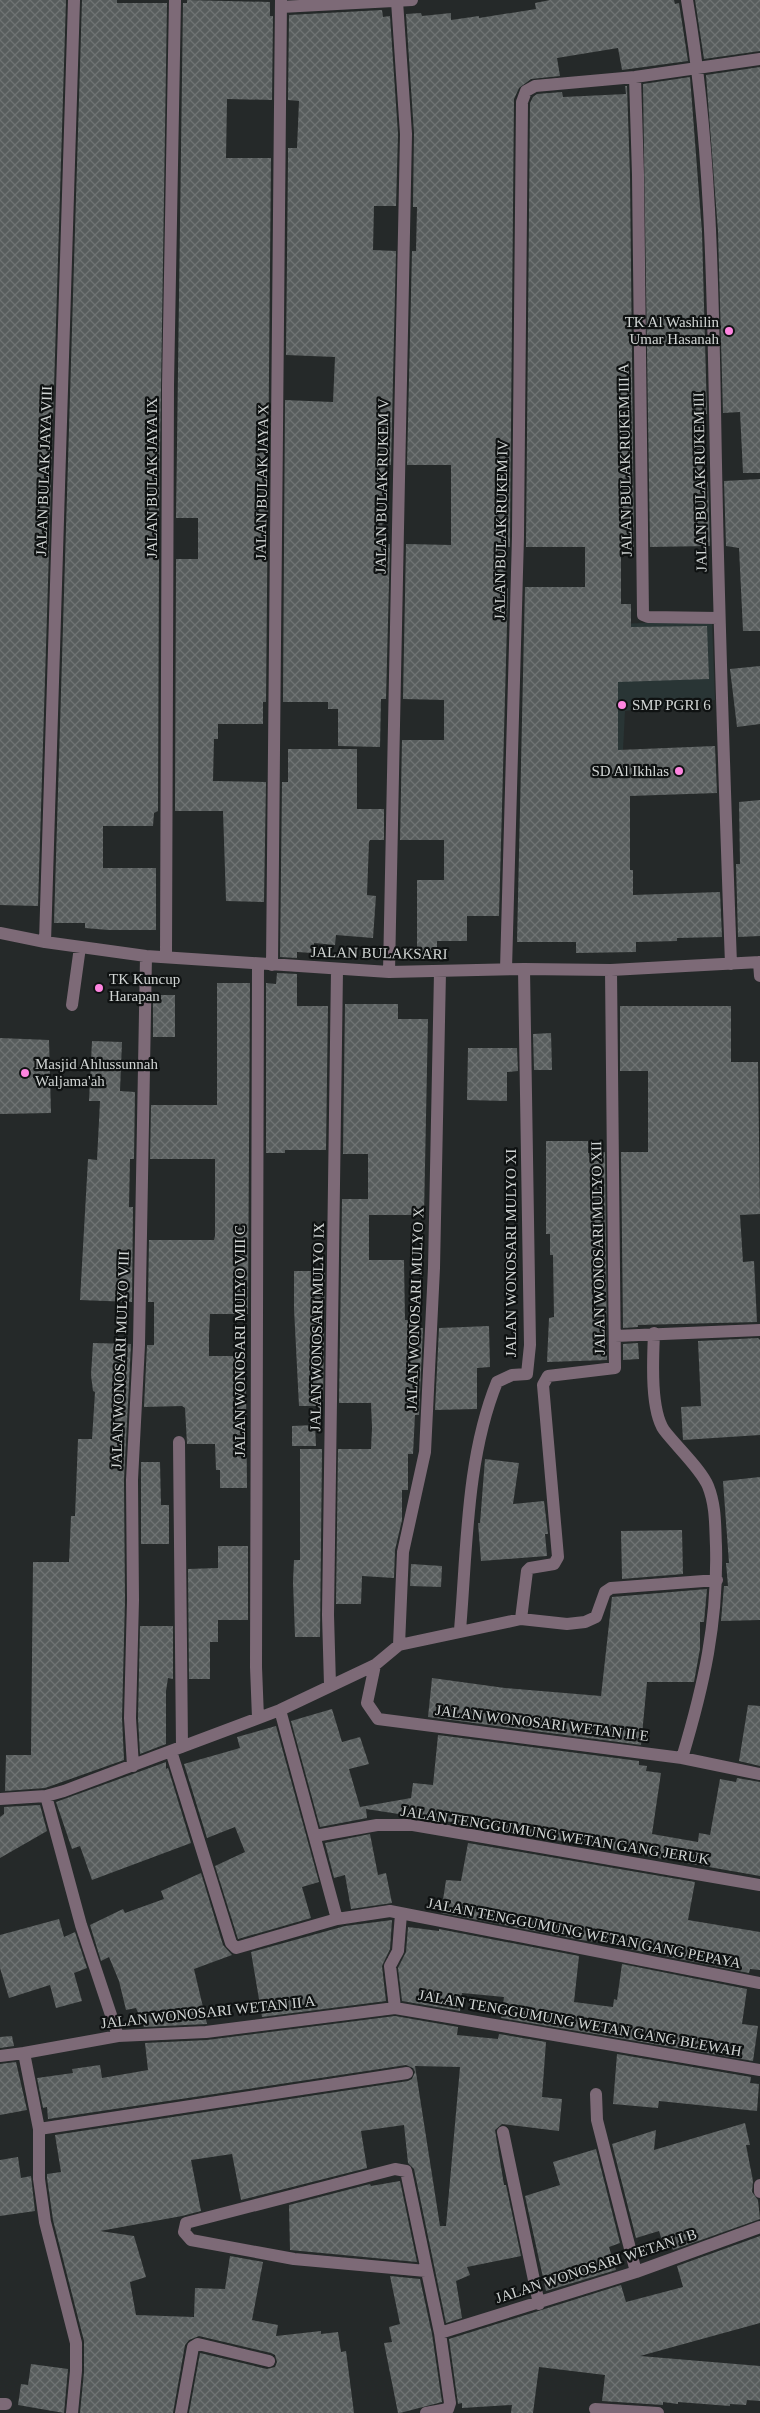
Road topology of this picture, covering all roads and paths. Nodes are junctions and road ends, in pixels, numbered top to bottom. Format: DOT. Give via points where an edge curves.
graph roads {
  1 [pos="74,0"];
  2 [pos="175,0"];
  3 [pos="412,0"];
  4 [pos="687,0"];
  5 [pos="397,1"];
  6 [pos="281,3"];
  7 [pos="760,59"];
  8 [pos="699,70"];
  9 [pos="635,77"];
  10 [pos="719,618"];
  11 [pos="0,933"];
  12 [pos="45,942"];
  13 [pos="80,947"];
  14 [pos="146,956"];
  15 [pos="166,957"];
  16 [pos="760,962"];
  17 [pos="258,964"];
  18 [pos="731,964"];
  19 [pos="272,965"];
  20 [pos="506,969"];
  21 [pos="524,969"];
  22 [pos="337,970"];
  23 [pos="611,970"];
  24 [pos="390,972"];
  25 [pos="440,972"];
  26 [pos="760,976"];
  27 [pos="72,1006"];
  28 [pos="760,1330"];
  29 [pos="654,1333"];
  30 [pos="614,1336"];
  31 [pos="527,1374"];
  32 [pos="548,1376"];
  33 [pos="178,1442"];
  34 [pos="717,1580"];
  35 [pos="521,1619"];
  36 [pos="460,1630"];
  37 [pos="400,1645"];
  38 [pos="375,1665"];
  39 [pos="330,1685"];
  40 [pos="280,1710"];
  41 [pos="258,1718"];
  42 [pos="176,1749"];
  43 [pos="682,1758"];
  44 [pos="133,1766"];
  45 [pos="760,1774"];
  46 [pos="46,1796"];
  47 [pos="0,1799"];
  48 [pos="315,1836"];
  49 [pos="760,1885"];
  50 [pos="401,1914"];
  51 [pos="337,1919"];
  52 [pos="760,1983"];
  53 [pos="395,2008"];
  54 [pos="118,2036"];
  55 [pos="24,2053"];
  56 [pos="0,2056"];
  57 [pos="760,2070"];
  58 [pos="407,2073"];
  59 [pos="596,2094"];
  60 [pos="39,2129"];
  61 [pos="503,2132"];
  62 [pos="760,2186"];
  63 [pos="760,2192"];
  64 [pos="760,2227"];
  65 [pos="426,2271"];
  66 [pos="636,2272"];
  67 [pos="540,2304"];
  68 [pos="440,2333"];
  69 [pos="269,2361"];
  70 [pos="595,2409"];
  71 [pos="72,2413"];
  72 [pos="181,2413"];
  73 [pos="426,2413"];
  74 [pos="658,2413"];
  1 -- 12 [label="street, JALAN BULAK JAYA VIII"];
  2 -- 15 [label="street, JALAN BULAK JAYA IX" via="168,386"];
  3 -- 5 [label="street"];
  4 -- 8 [label="street, JALAN BULAK RUKEM III"];
  5 -- 6 [label="street"];
  5 -- 24 [label="street, JALAN BULAK RUKEM V" via="406,134"];
  6 -- 19 [label="street, JALAN BULAK JAYA X"];
  7 -- 8 [label="street"];
  8 -- 9 [label="street"];
  8 -- 10 [label="street, JALAN BULAK RUKEM III" via="713,309"];
  9 -- 10 [label="street, JALAN BULAK RUKEM III A" via="643,615"];
  9 -- 20 [label="street, JALAN BULAK RUKEM IV" via="535,86 526,91 522,102 518,536"];
  10 -- 18 [label="street, JALAN BULAK RUKEM III"];
  11 -- 12 [label="street, JALAN BULAKSARI"];
  12 -- 13 [label="street, JALAN BULAKSARI"];
  13 -- 14 [label="street, JALAN BULAKSARI"];
  13 -- 27 [label="street"];
  14 -- 15 [label="street, JALAN BULAKSARI"];
  14 -- 44 [label="street, JALAN WONOSARI MULYO VIII" via="139,1345 132,1480 130,1718"];
  15 -- 17 [label="street, JALAN BULAKSARI"];
  16 -- 18 [label="street, JALAN BULAKSARI"];
  16 -- 26 [label="street"];
  17 -- 19 [label="street, JALAN BULAKSARI"];
  17 -- 41 [label="street, JALAN WONOSARI MULYO VIII C"];
  18 -- 23 [label="street, JALAN BULAKSARI"];
  19 -- 22 [label="street, JALAN BULAKSARI"];
  20 -- 21 [label="street, JALAN BULAKSARI"];
  20 -- 25 [label="street, JALAN BULAKSARI"];
  21 -- 23 [label="street, JALAN BULAKSARI"];
  21 -- 31 [label="street, JALAN WONOSARI MULYO XI" via="530,1345"];
  22 -- 24 [label="street, JALAN BULAKSARI"];
  22 -- 39 [label="street, JALAN WONOSARI MULYO IX" via="328,1616"];
  23 -- 30 [label="street, JALAN WONOSARI MULYO XII"];
  24 -- 25 [label="street, JALAN BULAKSARI"];
  25 -- 37 [label="street, JALAN WONOSARI MULYO X" via="434,1268 425,1452 403,1552"];
  28 -- 29 [label="street"];
  29 -- 30 [label="street"];
  29 -- 34 [label="street" via="653,1379 659,1417 663,1428 708,1485 715,1507"];
  30 -- 32 [label="street, JALAN WONOSARI MULYO XII" via="615,1368"];
  31 -- 32 [label="street"];
  31 -- 36 [label="street, JALAN WONOSARI MULYO XI" via="512,1375 496,1382 489,1401 475,1465"];
  32 -- 35 [label="street" via="543,1393 558,1557 554,1564 527,1571"];
  33 -- 42 [label="street"];
  34 -- 35 [label="street" via="611,1588 605,1592 596,1617 585,1622 567,1624"];
  34 -- 43 [label="street" via="706,1674"];
  35 -- 36 [label="street"];
  36 -- 37 [label="street"];
  37 -- 38 [label="street"];
  38 -- 39 [label="street"];
  38 -- 43 [label="street, JALAN WONOSARI WETAN II E" via="367,1703 378,1719"];
  39 -- 40 [label="street"];
  40 -- 41 [label="street"];
  40 -- 48 [label="street"];
  41 -- 42 [label="street"];
  42 -- 44 [label="street"];
  42 -- 51 [label="street, JALAN TENGGUMUNG WETAN GANG PEPAYA" via="231,1943 236,1948"];
  43 -- 45 [label="street, JALAN WONOSARI WETAN II E"];
  44 -- 46 [label="street"];
  46 -- 47 [label="street"];
  46 -- 54 [label="street" via="80,1925"];
  48 -- 49 [label="street, JALAN TENGGUMUNG WETAN GANG JERUK" via="377,1825 412,1825"];
  48 -- 51 [label="street"];
  50 -- 51 [label="street, JALAN TENGGUMUNG WETAN GANG PEPAYA" via="390,1911"];
  50 -- 52 [label="street, JALAN TENGGUMUNG WETAN GANG PEPAYA"];
  50 -- 53 [label="street" via="398,1951 390,1966"];
  53 -- 54 [label="street, JALAN WONOSARI WETAN II A" via="206,2032"];
  53 -- 57 [label="street, JALAN TENGGUMUNG WETAN GANG BLEWAH"];
  54 -- 55 [label="street, JALAN WONOSARI WETAN II A"];
  55 -- 56 [label="street, JALAN WONOSARI WETAN II A"];
  55 -- 60 [label="street"];
  58 -- 60 [label="street"];
  59 -- 66 [label="street" via="597,2120"];
  60 -- 71 [label="street" via="39,2179 45,2222 76,2343"];
  61 -- 67 [label="street"];
  62 -- 63 [label="street"];
  64 -- 66 [label="street, JALAN WONOSARI WETAN I B"];
  65 -- 65 [label="street" via="406,2171 395,2169 186,2223 184,2232 191,2240 294,2259"];
  65 -- 68 [label="street"];
  66 -- 67 [label="street, JALAN WONOSARI WETAN I B"];
  67 -- 68 [label="street, JALAN WONOSARI WETAN I B"];
  68 -- 73 [label="street" via="450,2403 444,2411"];
  69 -- 72 [label="street" via="198,2344 193,2347"];
  70 -- 74 [label="street"];
}
